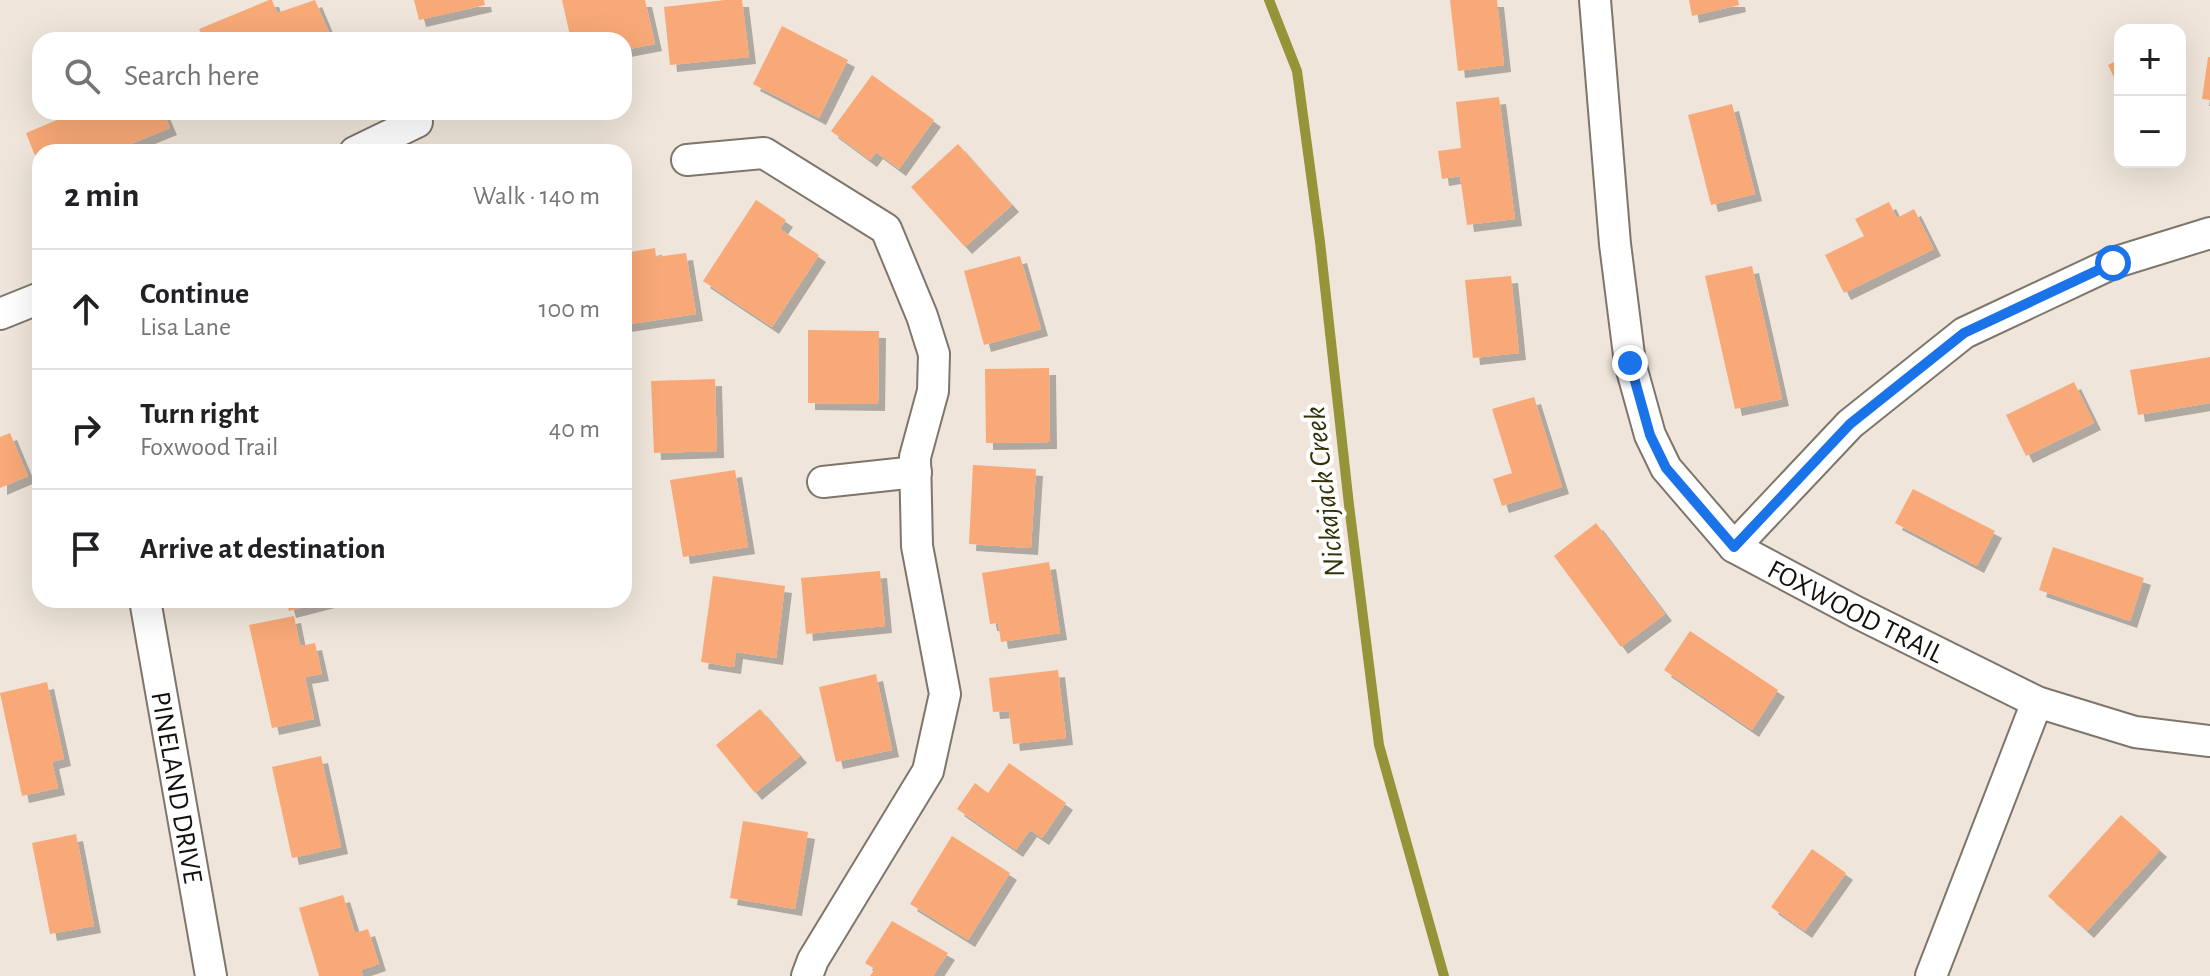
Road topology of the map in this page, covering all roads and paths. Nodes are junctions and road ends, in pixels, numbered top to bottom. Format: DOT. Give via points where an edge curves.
graph roads {
  1 [pos="1595,0"];
  2 [pos="417,122"];
  3 [pos="372,144"];
  4 [pos="687,160"];
  5 [pos="2210,233"];
  6 [pos="32,301"];
  7 [pos="0,314"];
  8 [pos="916,472"];
  9 [pos="823,482"];
  10 [pos="1734,547"];
  11 [pos="146,608"];
  12 [pos="2037,702"];
  13 [pos="2210,741"];
  14 [pos="211,976"];
  15 [pos="807,976"];
  16 [pos="1931,976"];
  1 -- 10 [label="street, FOXWOOD TRAIL" via="1630,363 1650,435 1666,468"];
  2 -- 3 [label="street"];
  4 -- 8 [label="street" via="764,153 886,229 934,354 933,391 915,457"];
  5 -- 10 [label="street" via="2113,263 1964,333 1850,424"];
  6 -- 7 [label="street"];
  8 -- 9 [label="street"];
  8 -- 15 [label="street" via="917,546 945,694 928,771"];
  10 -- 12 [label="street, FOXWOOD TRAIL"];
  11 -- 14 [label="street, PINELAND DRIVE"];
  12 -- 13 [label="street, FOXWOOD TRAIL" via="2135,732"];
  12 -- 16 [label="street"];
}
